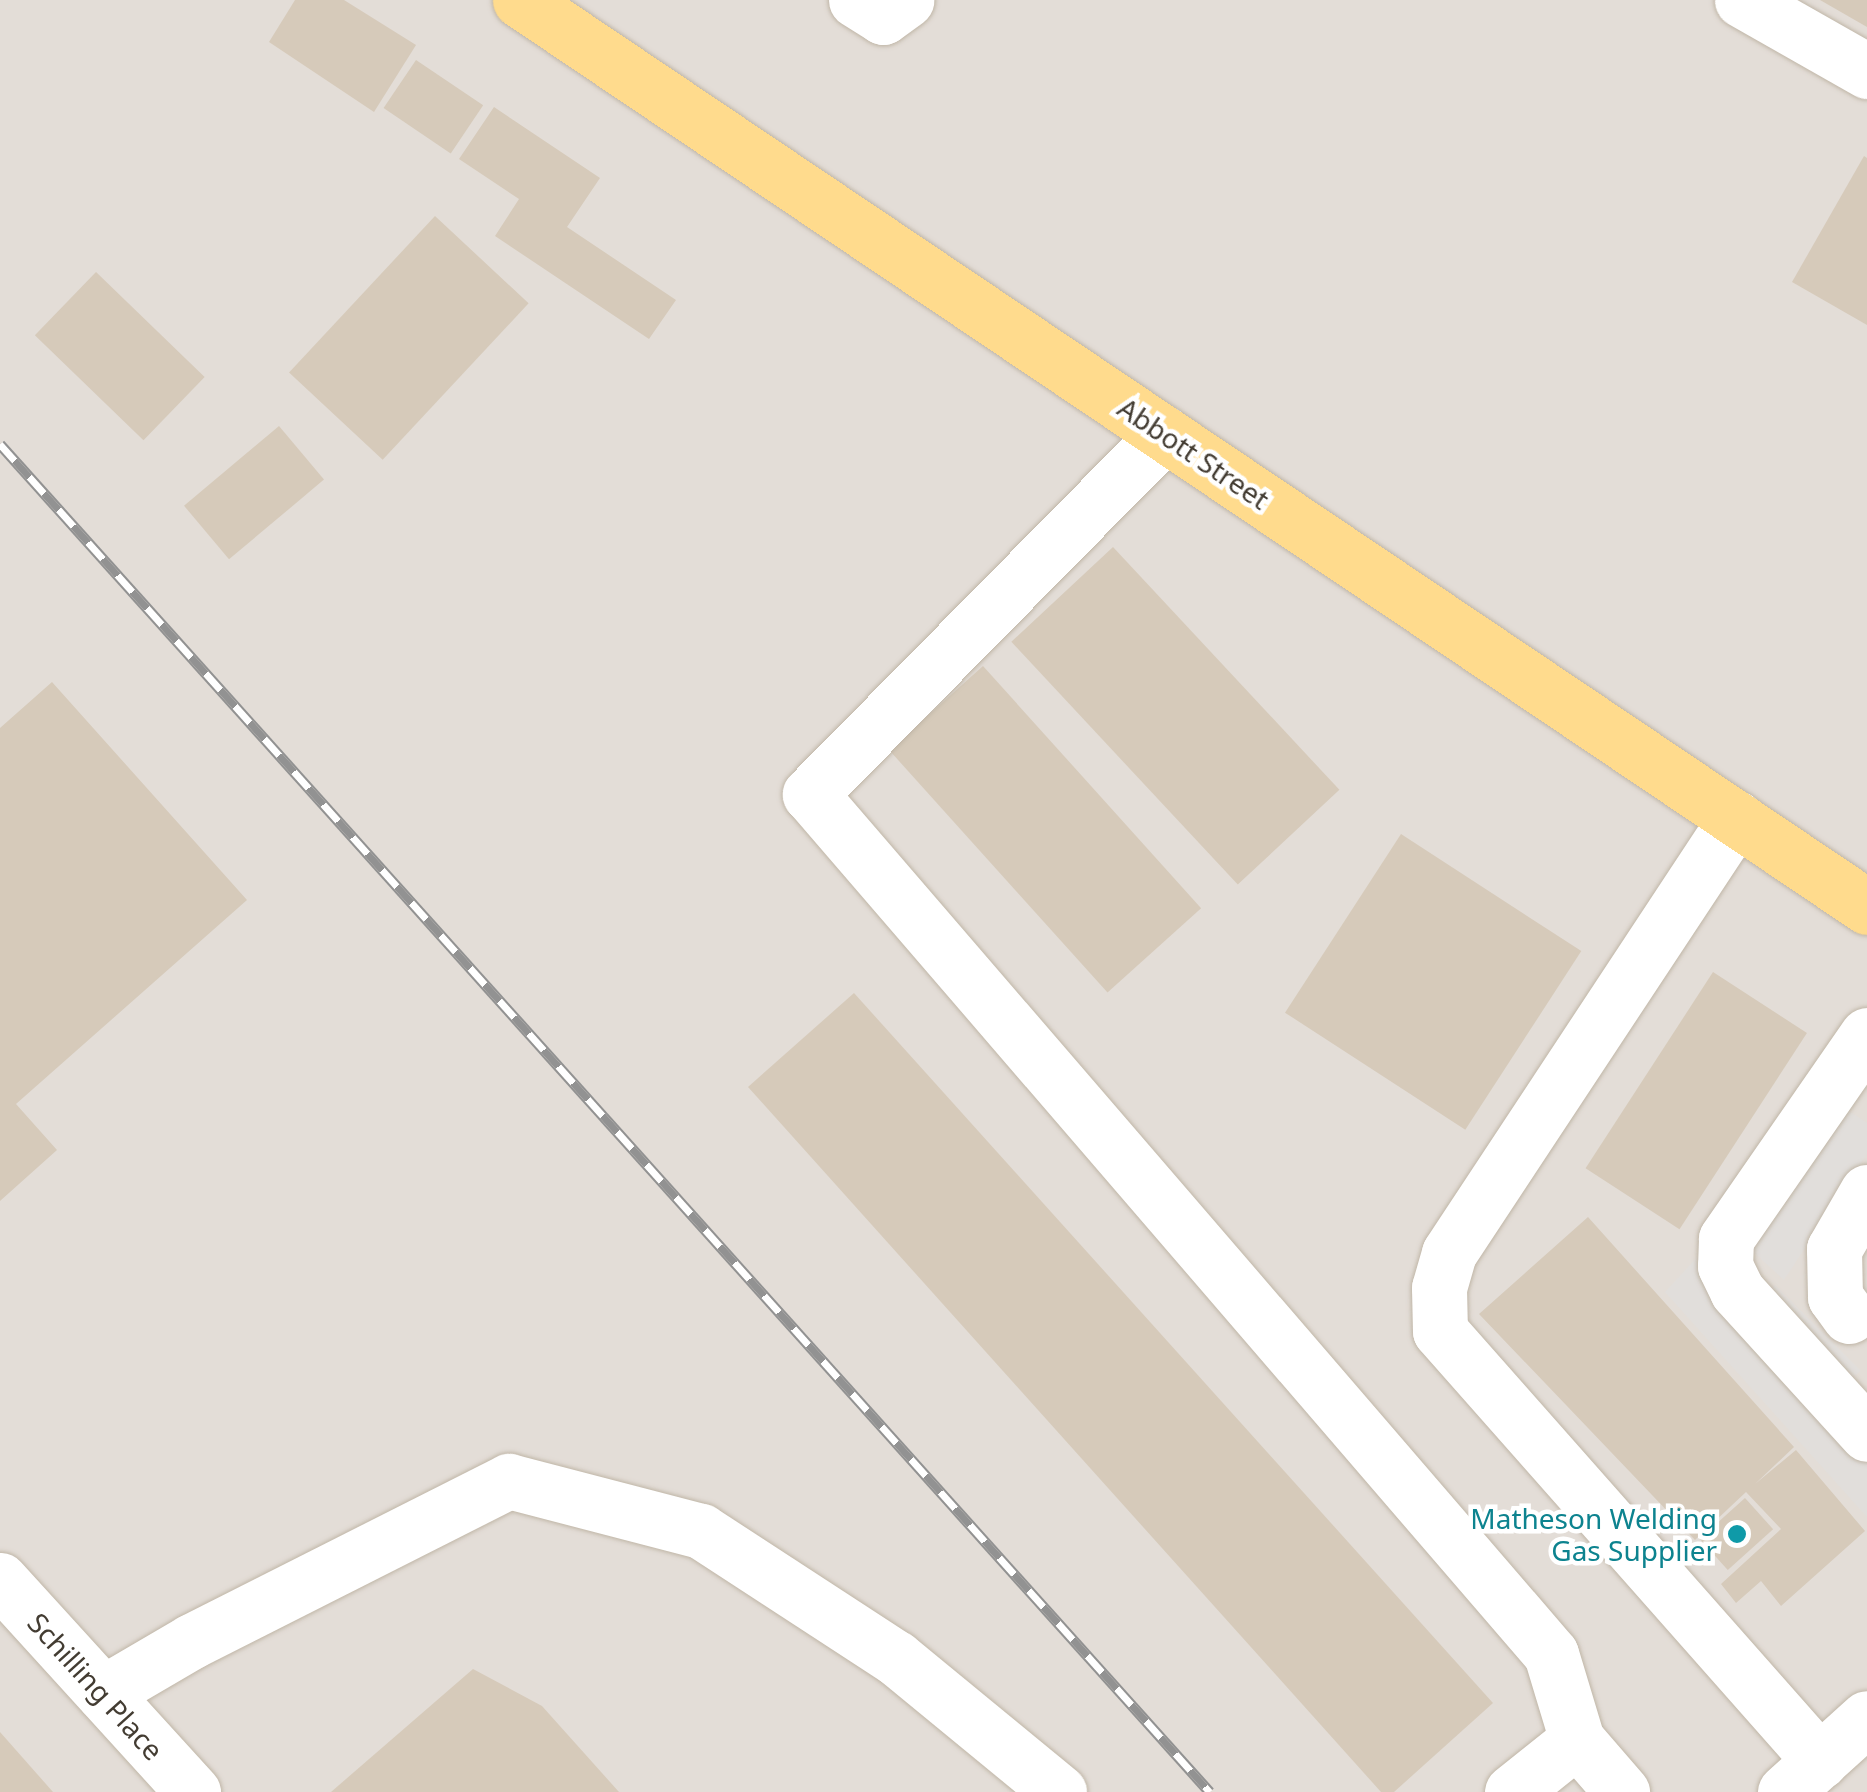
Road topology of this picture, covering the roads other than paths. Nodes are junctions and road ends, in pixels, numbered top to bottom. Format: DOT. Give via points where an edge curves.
graph roads {
  1 [pos="520,0"];
  2 [pos="856,0"];
  3 [pos="906,0"];
  4 [pos="1742,0"];
  5 [pos="1867,71"];
  6 [pos="1166,434"];
  7 [pos="1736,818"];
  8 [pos="1867,907"];
  9 [pos="1861,1058"];
  10 [pos="1867,1192"];
  11 [pos="1850,1316"];
  12 [pos="1867,1434"];
  13 [pos="0,1580"];
  14 [pos="104,1694"];
  15 [pos="1867,1718"];
  16 [pos="1577,1740"];
  17 [pos="1802,1776"];
  18 [pos="192,1792"];
  19 [pos="1059,1792"];
  20 [pos="1512,1792"];
  21 [pos="1622,1792"];
  1 -- 6 [label="main road, Abbott Street"];
  2 -- 3 [label="street" via="883,18"];
  4 -- 5 [label="street"];
  6 -- 7 [label="main road, Abbott Street"];
  6 -- 16 [label="street" via="810,794 1551,1654"];
  7 -- 8 [label="main road, Abbott Street"];
  7 -- 17 [label="street" via="1449,1253 1439,1288 1440,1332"];
  9 -- 12 [label="street" via="1726,1238 1725,1266 1737,1291"];
  10 -- 11 [label="street" via="1834,1248 1836,1297"];
  13 -- 14 [label="street, Schilling Place"];
  14 -- 18 [label="street, Schilling Place"];
  14 -- 19 [label="street" via="192,1641 509,1481 701,1531 896,1658"];
  15 -- 17 [label="street"];
  16 -- 20 [label="street"];
  16 -- 21 [label="street"];
}
